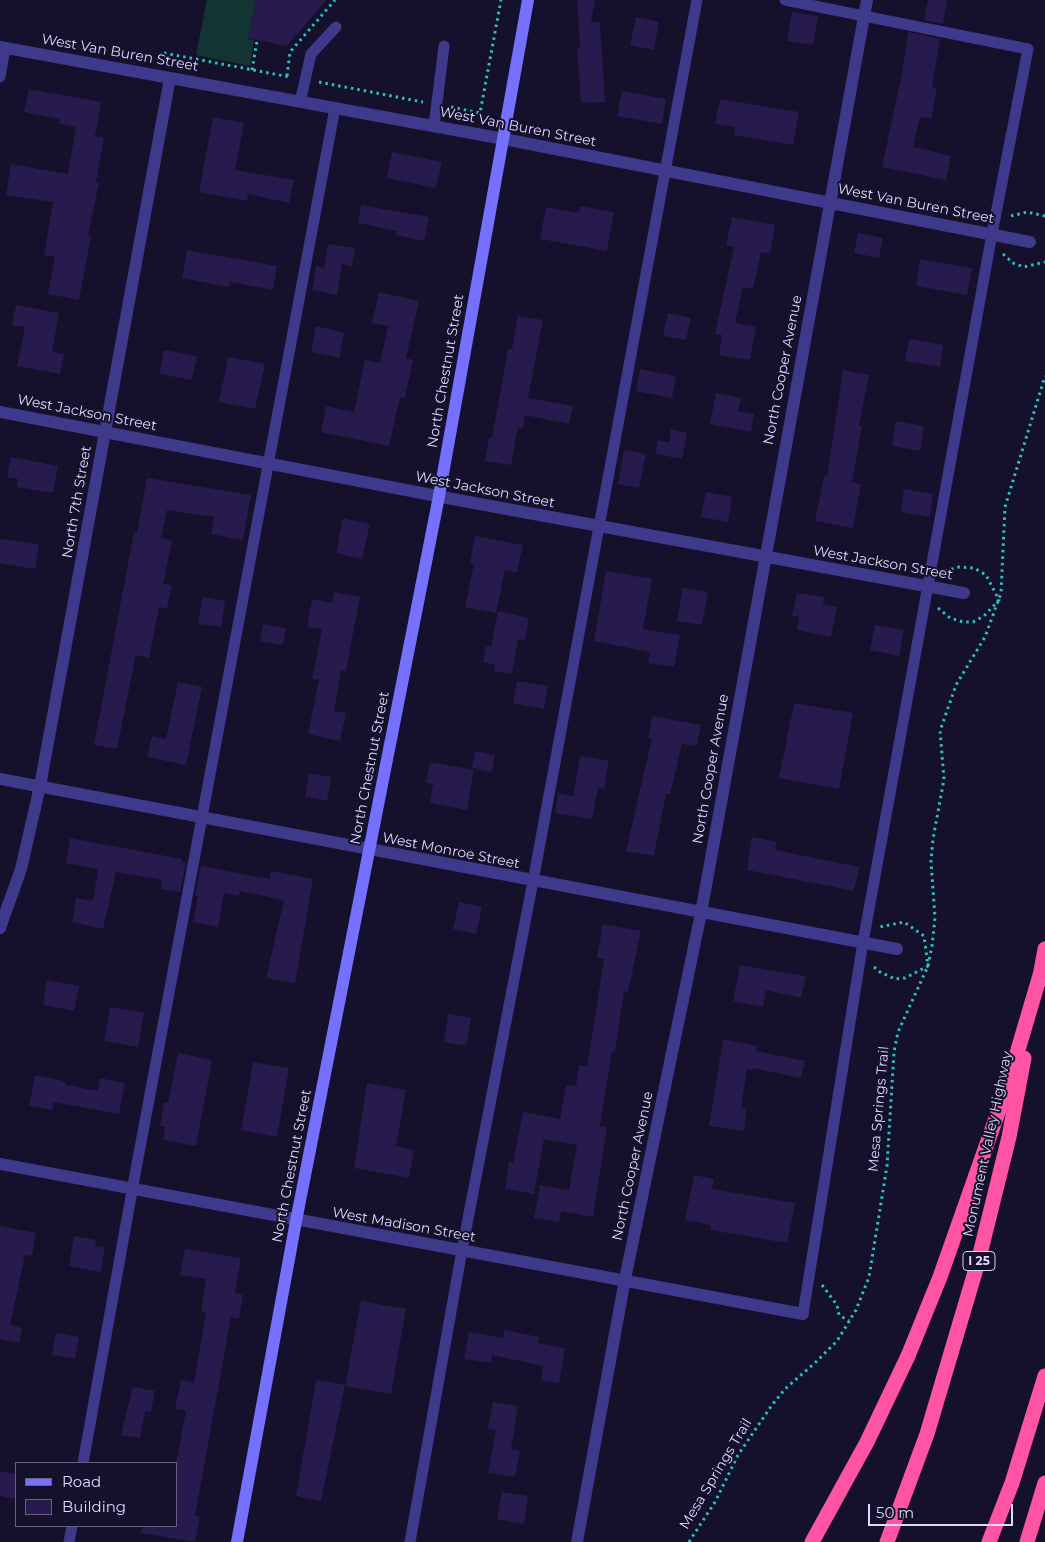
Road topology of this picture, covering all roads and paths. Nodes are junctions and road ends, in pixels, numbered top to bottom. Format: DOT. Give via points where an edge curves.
graph roads {
  1 [pos="501,0"];
  2 [pos="528,0"];
  3 [pos="697,0"];
  4 [pos="785,0"];
  5 [pos="867,0"];
  6 [pos="864,14"];
  7 [pos="336,27"];
  8 [pos="257,41"];
  9 [pos="444,46"];
  10 [pos="3,47"];
  11 [pos="164,53"];
  12 [pos="252,70"];
  13 [pos="0,77"];
  14 [pos="170,78"];
  15 [pos="305,80"];
  16 [pos="300,102"];
  17 [pos="437,105"];
  18 [pos="335,108"];
  19 [pos="434,126"];
  20 [pos="504,139"];
  21 [pos="665,171"];
  22 [pos="829,202"];
  23 [pos="995,215"];
  24 [pos="1045,216"];
  25 [pos="992,234"];
  26 [pos="1030,242"];
  27 [pos="989,251"];
  28 [pos="1045,262"];
  29 [pos="1045,376"];
  30 [pos="0,412"];
  31 [pos="105,432"];
  32 [pos="269,463"];
  33 [pos="439,496"];
  34 [pos="598,526"];
  35 [pos="764,558"];
  36 [pos="929,586"];
  37 [pos="964,593"];
  38 [pos="0,779"];
  39 [pos="40,786"];
  40 [pos="203,818"];
  41 [pos="369,850"];
  42 [pos="533,881"];
  43 [pos="701,913"];
  44 [pos="0,928"];
  45 [pos="863,942"];
  46 [pos="1045,949"];
  47 [pos="897,950"];
  48 [pos="1040,972"];
  49 [pos="0,1164"];
  50 [pos="132,1190"];
  51 [pos="296,1221"];
  52 [pos="462,1250"];
  53 [pos="808,1278"];
  54 [pos="626,1280"];
  55 [pos="802,1314"];
  56 [pos="849,1321"];
  57 [pos="1045,1376"];
  58 [pos="83,1462"];
  59 [pos="1045,1483"];
  60 [pos="72,1527"];
  61 [pos="69,1542"];
  62 [pos="237,1542"];
  63 [pos="410,1542"];
  64 [pos="577,1542"];
  65 [pos="688,1542"];
  66 [pos="812,1542"];
  67 [pos="887,1542"];
  68 [pos="990,1542"];
  69 [pos="1027,1542"];
  1 -- 17 [label="path" via="480,113"];
  2 -- 20 [label="main road, North Chestnut Street"];
  3 -- 21 [label="lane"];
  4 -- 6 [label="lane"];
  5 -- 6 [label="street, North Cooper Avenue"];
  6 -- 22 [label="street, North Cooper Avenue"];
  6 -- 23 [label="lane" via="1028,49"];
  7 -- 15 [label="lane" via="311,54"];
  8 -- 12 [label="path"];
  9 -- 17 [label="lane"];
  10 -- 13 [label="lane"];
  10 -- 14 [label="street, West Van Buren Street"];
  11 -- 12 [label="path"];
  12 -- 15 [label="path"];
  14 -- 16 [label="street, West Van Buren Street"];
  14 -- 31 [label="street, North 7th Street"];
  15 -- 16 [label="lane"];
  15 -- 17 [label="path"];
  16 -- 18 [label="street, West Van Buren Street"];
  17 -- 19 [label="lane"];
  18 -- 19 [label="street, West Van Buren Street"];
  18 -- 32 [label="lane"];
  19 -- 20 [label="street, West Van Buren Street"];
  20 -- 21 [label="street, West Van Buren Street"];
  20 -- 33 [label="main road, North Chestnut Street"];
  21 -- 22 [label="street, West Van Buren Street"];
  21 -- 34 [label="lane"];
  22 -- 25 [label="street, West Van Buren Street"];
  22 -- 35 [label="street, North Cooper Avenue"];
  23 -- 24 [label="path" via="1008,217 1027,212"];
  23 -- 25 [label="lane"];
  25 -- 26 [label="street, West Van Buren Street"];
  25 -- 27 [label="lane"];
  27 -- 28 [label="path" via="1004,254 1013,263 1024,267"];
  27 -- 36 [label="lane"];
  29 -- 56 [label="path, Mesa Springs Trail" via="1006,507 1001,593 985,637 956,685 940,731 944,779 933,839 935,918 932,946 928,966 898,1032 880,1216 869,1276"];
  30 -- 31 [label="street, West Jackson Street"];
  31 -- 32 [label="street, West Jackson Street"];
  31 -- 39 [label="street, North 7th Street"];
  32 -- 33 [label="street, West Jackson Street"];
  32 -- 40 [label="lane"];
  33 -- 34 [label="street, West Jackson Street"];
  33 -- 41 [label="main road, North Chestnut Street"];
  34 -- 35 [label="street, West Jackson Street"];
  34 -- 42 [label="lane"];
  35 -- 36 [label="street, West Jackson Street"];
  35 -- 43 [label="street, North Cooper Avenue"];
  36 -- 37 [label="street, West Jackson Street"];
  36 -- 45 [label="lane"];
  38 -- 39 [label="street, West Monroe Street"];
  39 -- 40 [label="street, West Monroe Street"];
  39 -- 44 [label="street, North 7th Street" via="21,869"];
  40 -- 41 [label="street, West Monroe Street"];
  40 -- 50 [label="lane"];
  41 -- 42 [label="street, West Monroe Street"];
  41 -- 51 [label="main road, North Chestnut Street"];
  42 -- 43 [label="street, West Monroe Street"];
  42 -- 52 [label="lane"];
  43 -- 45 [label="street, West Monroe Street"];
  43 -- 54 [label="street, North Cooper Avenue"];
  45 -- 47 [label="street, West Monroe Street"];
  45 -- 53 [label="lane"];
  46 -- 48 [label="highway, Monument Valley Highway / I 25"];
  48 -- 66 [label="highway" via="1007,1087 940,1278 867,1442"];
  48 -- 67 [label="highway, Monument Valley Highway / I 25" via="1009,1137 978,1262 927,1434"];
  49 -- 50 [label="street, West Madison Street"];
  50 -- 51 [label="street, West Madison Street"];
  50 -- 58 [label="lane"];
  51 -- 52 [label="street, West Madison Street"];
  51 -- 62 [label="main road, North Chestnut Street"];
  52 -- 54 [label="street, West Madison Street"];
  52 -- 63 [label="lane"];
  53 -- 55 [label="lane"];
  53 -- 56 [label="path" via="821,1284 837,1305 839,1315"];
  54 -- 55 [label="street, West Madison Street"];
  54 -- 64 [label="street, North Cooper Avenue"];
  56 -- 65 [label="path, Mesa Springs Trail" via="837,1341 772,1405 738,1455 715,1502"];
  57 -- 68 [label="highway"];
  59 -- 69 [label="highway"];
  60 -- 61 [label="lane"];
}
